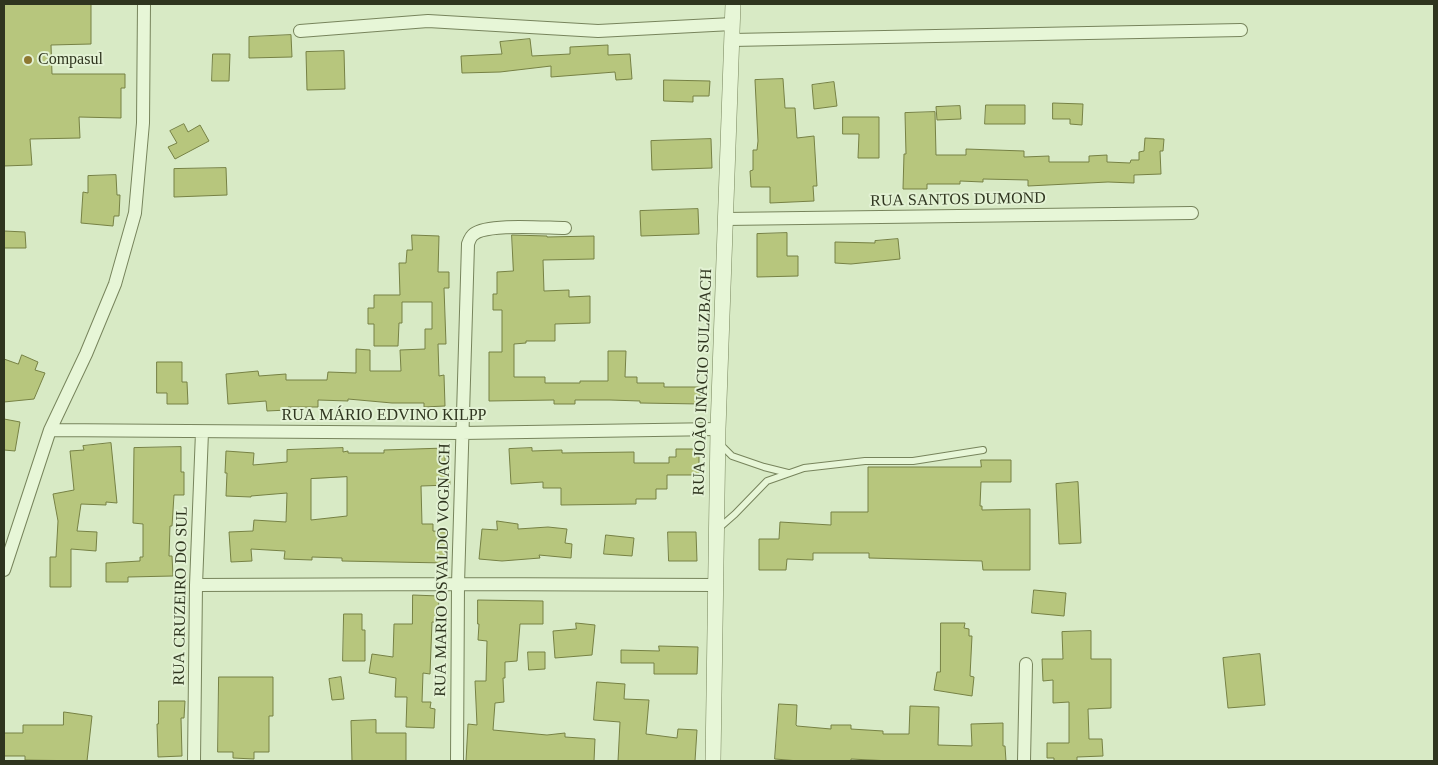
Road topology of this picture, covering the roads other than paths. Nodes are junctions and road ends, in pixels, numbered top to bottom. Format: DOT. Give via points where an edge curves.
graph roads {
  1 [pos="144,4"];
  2 [pos="733,4"];
  3 [pos="732,24"];
  4 [pos="1240,30"];
  5 [pos="300,31"];
  6 [pos="732,40"];
  7 [pos="1192,213"];
  8 [pos="725,219"];
  9 [pos="565,228"];
  10 [pos="50,430"];
  11 [pos="202,432"];
  12 [pos="462,433"];
  13 [pos="718,436"];
  14 [pos="983,450"];
  15 [pos="789,473"];
  16 [pos="717,529"];
  17 [pos="4,570"];
  18 [pos="458,584"];
  19 [pos="196,585"];
  20 [pos="716,585"];
  21 [pos="1026,664"];
  22 [pos="194,761"];
  23 [pos="456,761"];
  24 [pos="713,761"];
  25 [pos="1024,761"];
  1 -- 10 [label="street" via="143,122 135,214 115,284"];
  2 -- 3 [label="street, RUA JOÃO INACIO SULZBACH"];
  3 -- 5 [label="street" via="598,31 428,21"];
  3 -- 6 [label="street, RUA JOÃO INACIO SULZBACH"];
  4 -- 6 [label="street"];
  6 -- 8 [label="street, RUA JOÃO INACIO SULZBACH"];
  7 -- 8 [label="street, RUA SANTOS DUMOND"];
  8 -- 13 [label="street, RUA JOÃO INACIO SULZBACH"];
  9 -- 12 [label="street, RUA MARIO OSVALDO VOGNACH" via="498,227 473,234 468,244"];
  10 -- 11 [label="street, RUA MÁRIO EDVINO KILPP"];
  10 -- 17 [label="street"];
  11 -- 12 [label="street, RUA MÁRIO EDVINO KILPP"];
  11 -- 19 [label="street, RUA CRUZEIRO DO SUL"];
  12 -- 13 [label="street, RUA MÁRIO EDVINO KILPP"];
  12 -- 18 [label="street, RUA MARIO OSVALDO VOGNACH"];
  13 -- 15 [label="lane" via="732,456"];
  13 -- 16 [label="street, RUA JOÃO INACIO SULZBACH"];
  14 -- 15 [label="lane" via="913,461 865,461 804,468"];
  15 -- 16 [label="lane" via="768,481"];
  16 -- 20 [label="street, RUA JOÃO INACIO SULZBACH"];
  18 -- 19 [label="street"];
  18 -- 20 [label="street"];
  18 -- 23 [label="street, RUA MARIO OSVALDO VOGNACH"];
  19 -- 22 [label="street, RUA CRUZEIRO DO SUL"];
  20 -- 24 [label="street, RUA JOÃO INACIO SULZBACH"];
  21 -- 25 [label="street"];
}
